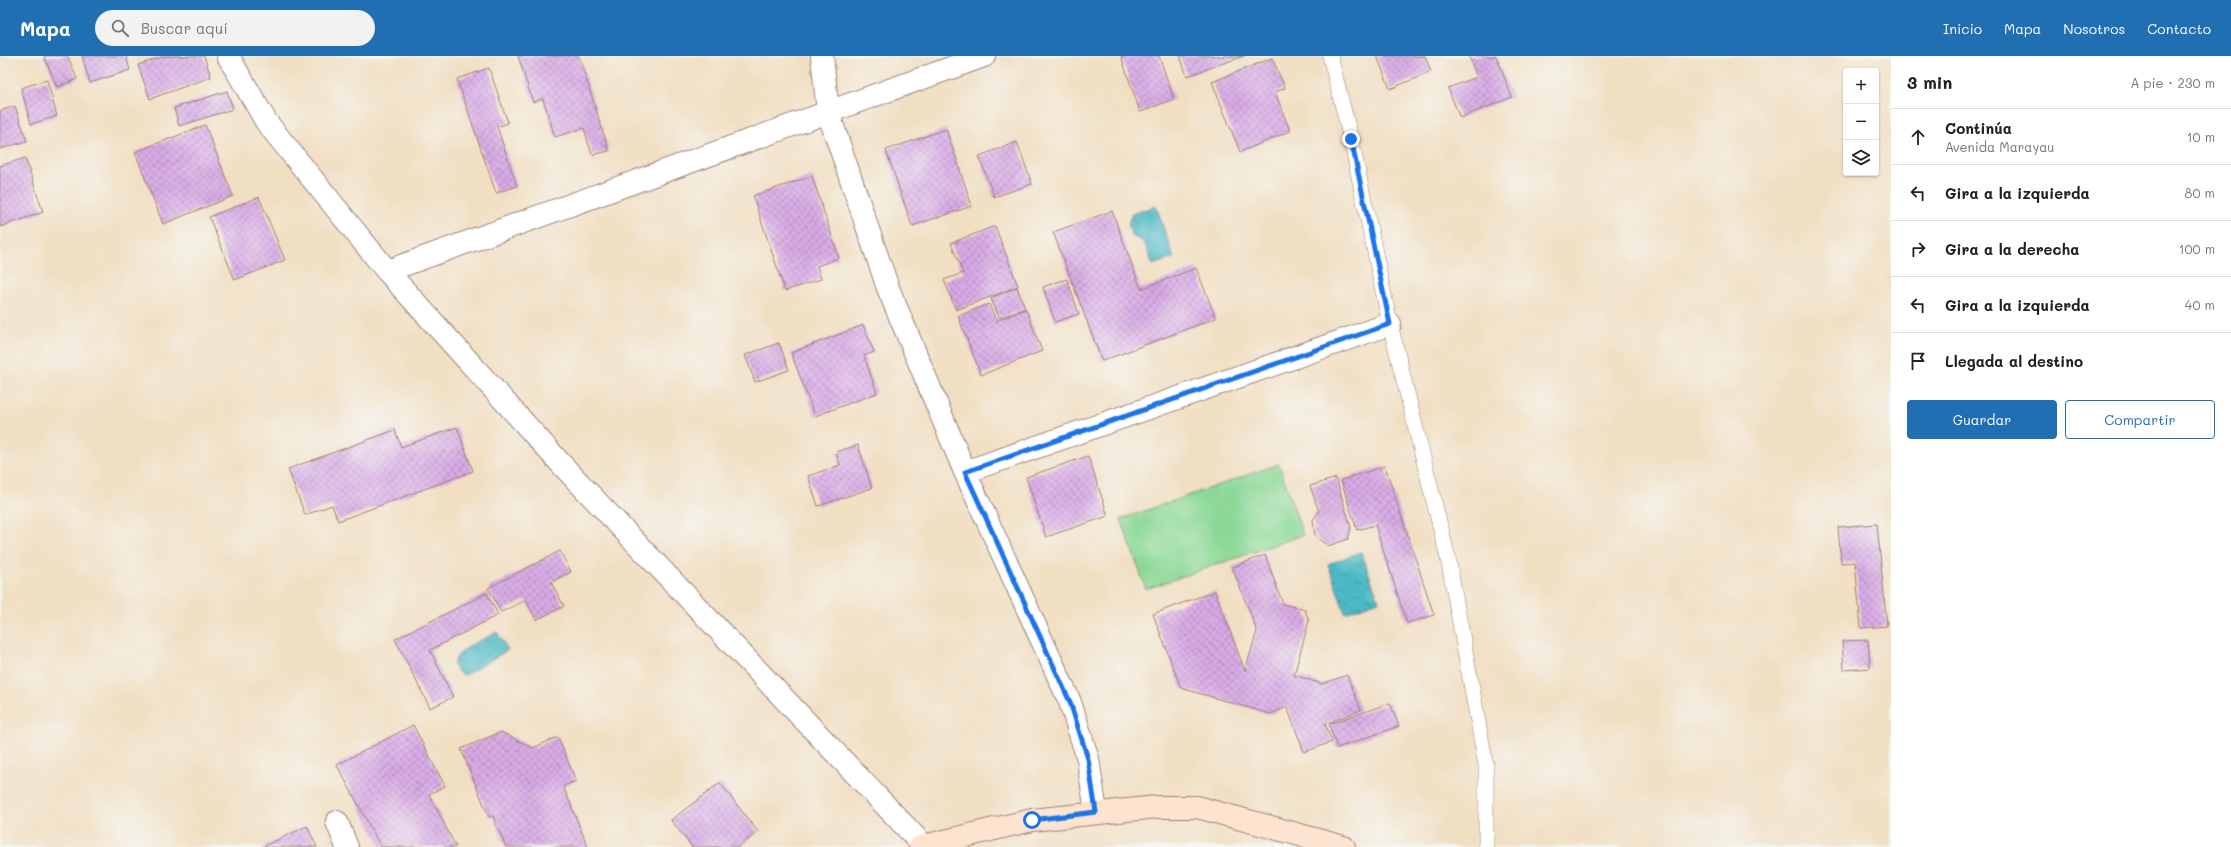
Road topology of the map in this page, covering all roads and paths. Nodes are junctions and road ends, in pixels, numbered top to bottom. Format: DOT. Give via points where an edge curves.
graph roads {
  1 [pos="228,56"];
  2 [pos="822,56"];
  3 [pos="984,56"];
  4 [pos="1330,56"];
  5 [pos="828,112"];
  6 [pos="388,271"];
  7 [pos="1390,324"];
  8 [pos="965,472"];
  9 [pos="1096,812"];
  10 [pos="337,822"];
  11 [pos="921,846"];
  12 [pos="347,847"];
  13 [pos="1344,847"];
  14 [pos="1486,847"];
  1 -- 6 [label="street" via="267,123"];
  2 -- 5 [label="street"];
  3 -- 5 [label="street"];
  4 -- 7 [label="lane" via="1351,139"];
  5 -- 6 [label="street"];
  5 -- 8 [label="street" via="888,288"];
  6 -- 11 [label="street" via="562,465"];
  7 -- 8 [label="street"];
  7 -- 14 [label="lane" via="1452,581 1486,765"];
  8 -- 9 [label="street" via="1070,702 1088,759"];
  9 -- 11 [label="street" via="1032,820"];
  9 -- 13 [label="street" via="1197,807"];
  10 -- 12 [label="street"];
}
